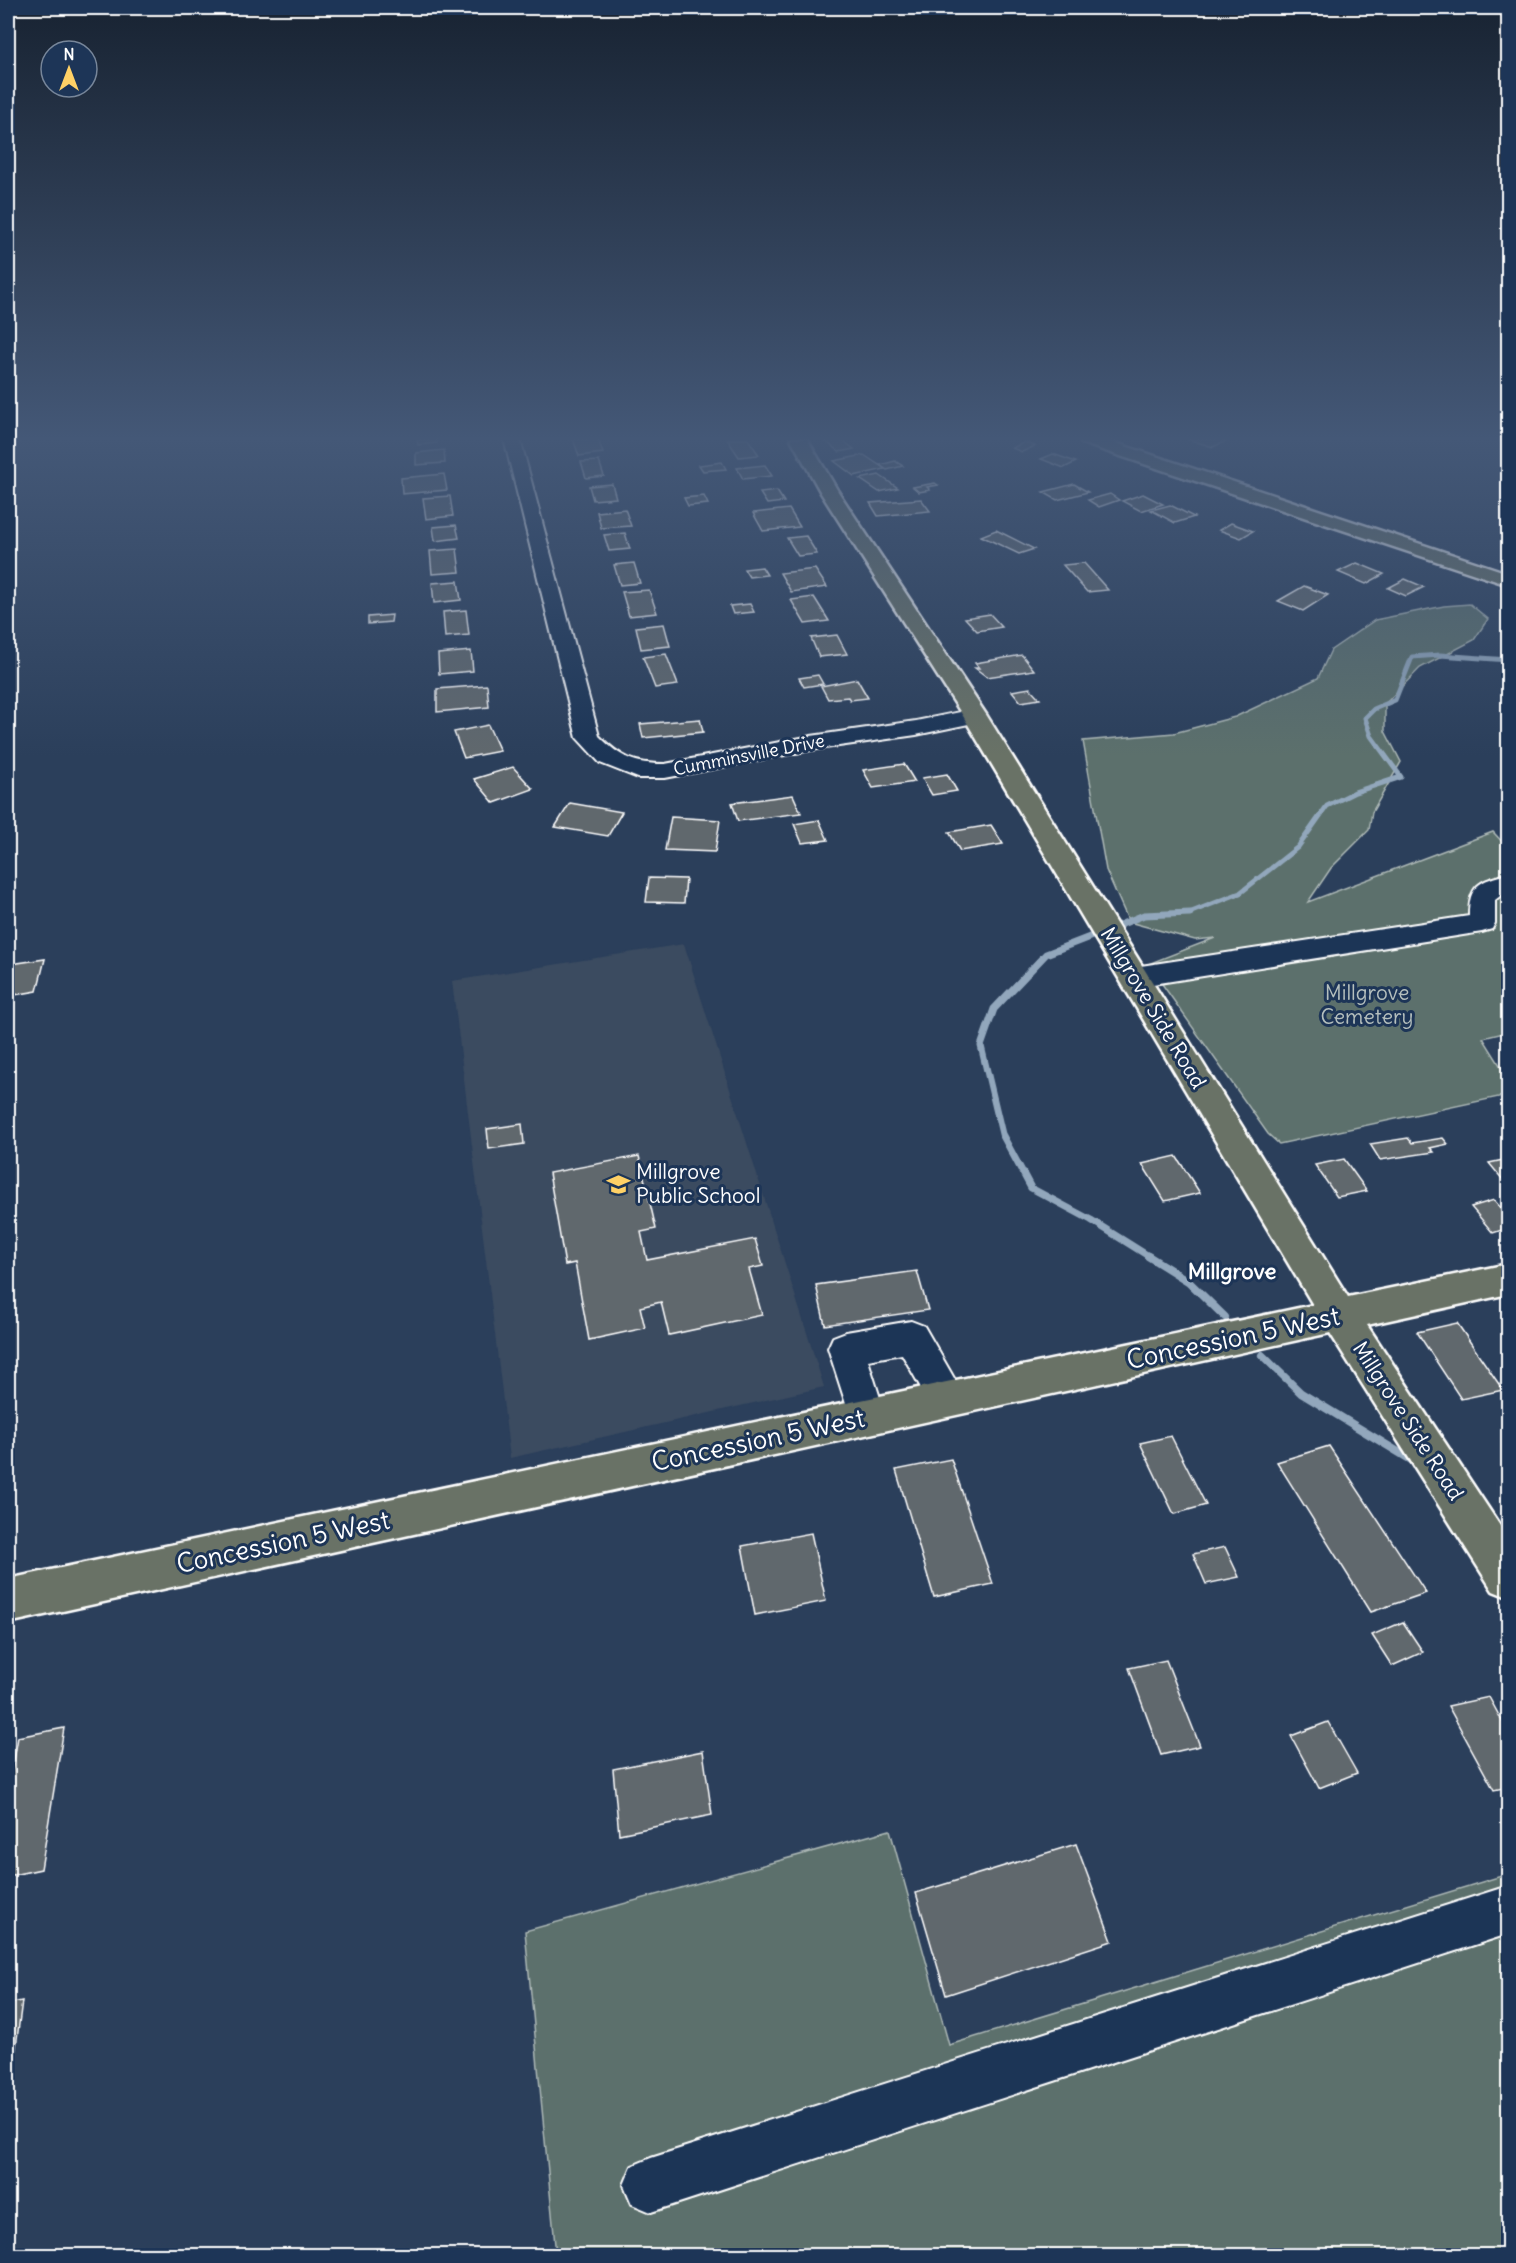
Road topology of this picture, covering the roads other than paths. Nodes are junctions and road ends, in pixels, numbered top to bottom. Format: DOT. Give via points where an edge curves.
graph roads {
  1 [pos="539,545"];
  2 [pos="864,545"];
  3 [pos="1405,545"];
  4 [pos="1509,579"];
  5 [pos="975,716"];
  6 [pos="1509,882"];
  7 [pos="1134,977"];
  8 [pos="1509,1278"];
  9 [pos="1339,1315"];
  10 [pos="947,1399"];
  11 [pos="867,1416"];
  12 [pos="1509,1576"];
  13 [pos="8,1601"];
  14 [pos="1509,1910"];
  15 [pos="651,2185"];
  1 -- 5 [label="street, Cumminsville Drive" via="588,738 608,758 638,771 665,771"];
  2 -- 5 [label="main road, Millgrove Side Road"];
  3 -- 4 [label="main road"];
  5 -- 7 [label="main road, Millgrove Side Road"];
  6 -- 7 [label="street" via="1497,885 1482,897 1482,923"];
  7 -- 9 [label="main road, Millgrove Side Road"];
  8 -- 9 [label="main road, Concession 5 West"];
  9 -- 10 [label="main road, Concession 5 West"];
  9 -- 12 [label="main road, Millgrove Side Road"];
  10 -- 11 [label="main road, Concession 5 West"];
  10 -- 11 [label="street" via="911,1338 846,1348"];
  11 -- 13 [label="main road, Concession 5 West"];
  14 -- 15 [label="street"];
}
